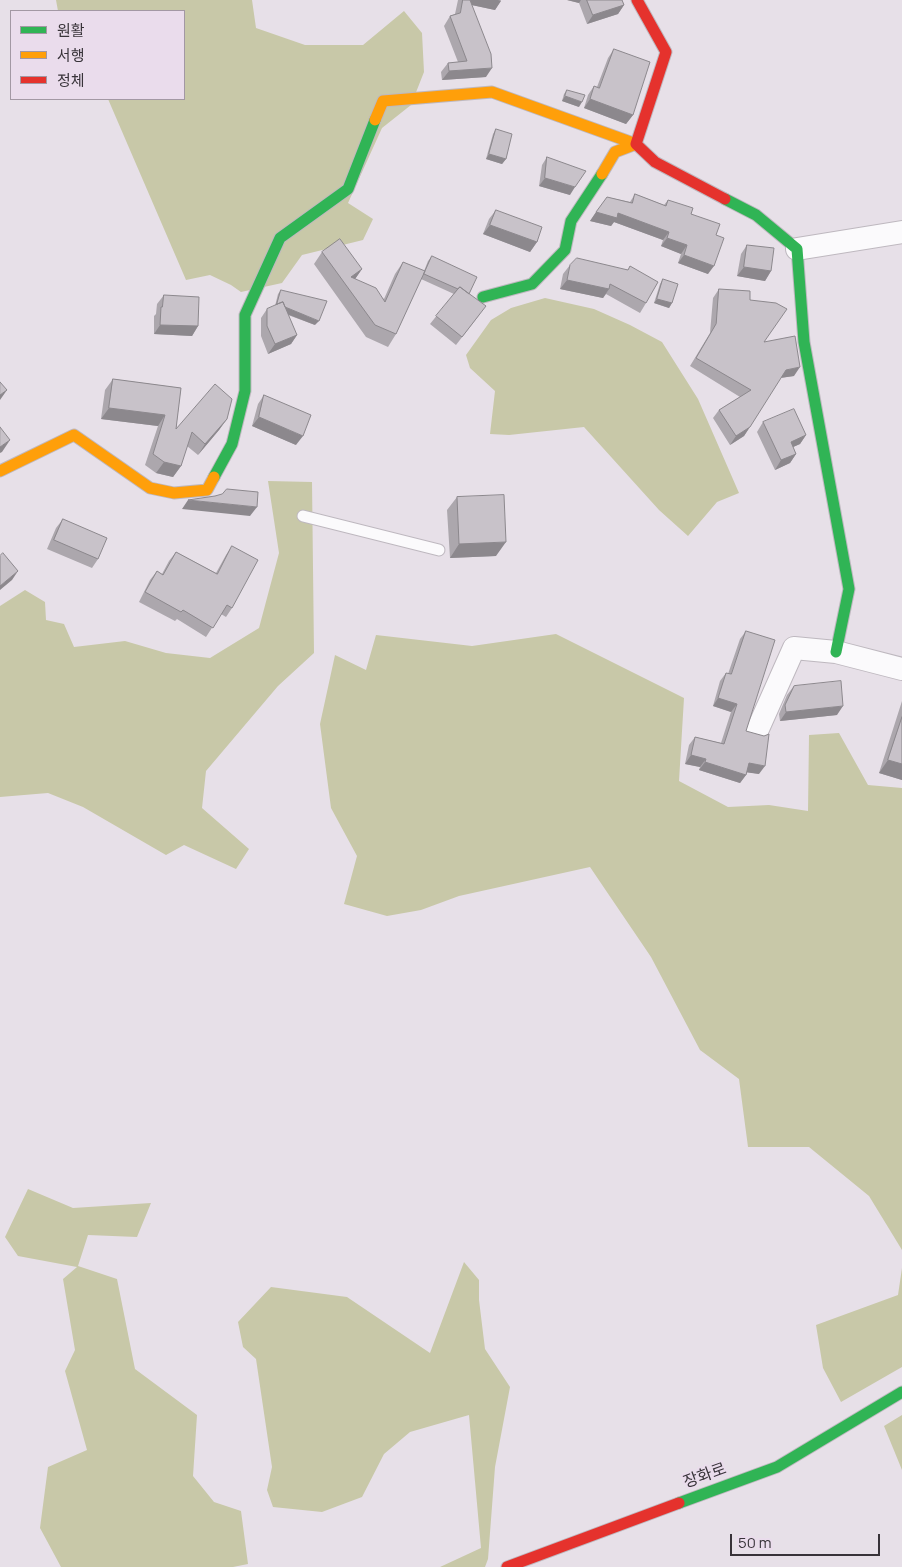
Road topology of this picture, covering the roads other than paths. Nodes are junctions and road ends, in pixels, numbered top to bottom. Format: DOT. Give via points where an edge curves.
graph roads {
  1 [pos="638,0"];
  2 [pos="636,144"];
  3 [pos="902,232"];
  4 [pos="797,249"];
  5 [pos="483,297"];
  6 [pos="0,471"];
  7 [pos="303,516"];
  8 [pos="439,550"];
  9 [pos="836,652"];
  10 [pos="902,669"];
  11 [pos="757,731"];
  12 [pos="902,1392"];
  13 [pos="507,1567"];
  1 -- 2 [label="street" via="666,52"];
  2 -- 4 [label="street" via="655,162 756,215"];
  2 -- 5 [label="street" via="615,152 571,221 564,250 532,284"];
  2 -- 6 [label="street" via="492,92 383,101 348,189 280,238 245,315 245,391 232,444 207,490 174,493 150,488 74,435"];
  3 -- 4 [label="street"];
  4 -- 9 [label="street" via="804,342 850,589"];
  7 -- 8 [label="lane"];
  9 -- 10 [label="street"];
  9 -- 11 [label="street" via="794,648"];
  12 -- 13 [label="street, 장화로" via="777,1467"];
}
